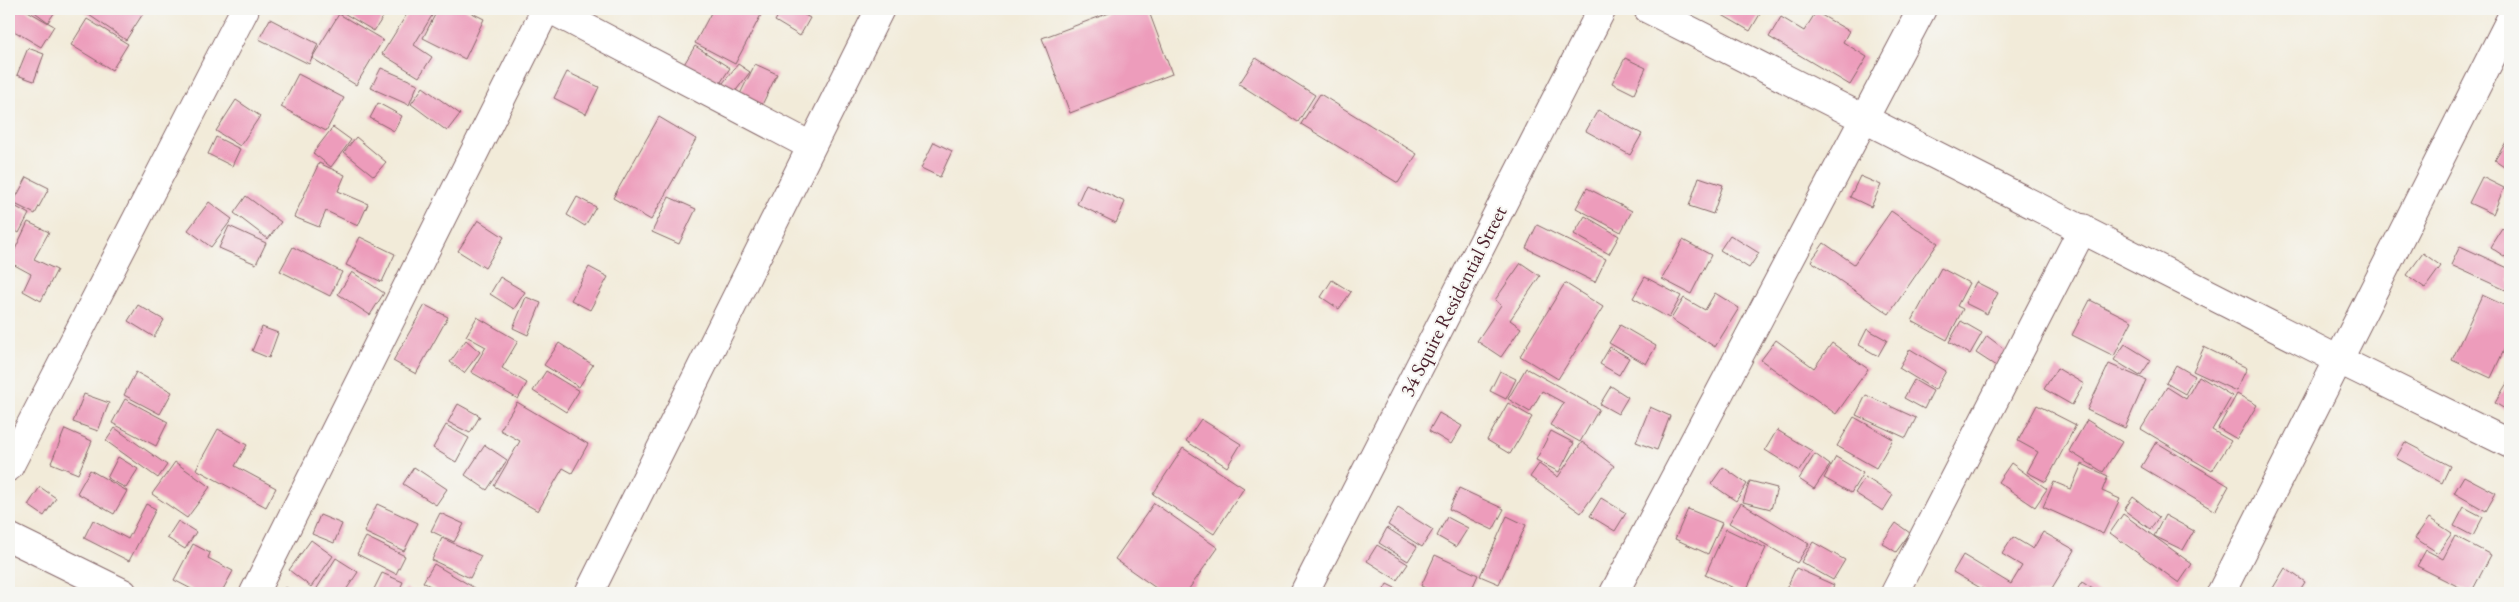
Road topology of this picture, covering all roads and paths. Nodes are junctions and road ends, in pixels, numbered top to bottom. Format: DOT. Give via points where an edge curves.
graph roads {
  1 [pos="245,9"];
  2 [pos="546,9"];
  3 [pos="550,9"];
  4 [pos="880,9"];
  5 [pos="1602,9"];
  6 [pos="1648,9"];
  7 [pos="1922,9"];
  8 [pos="2510,20"];
  9 [pos="1866,118"];
  10 [pos="811,146"];
  11 [pos="2083,228"];
  12 [pos="2337,359"];
  13 [pos="2510,444"];
  14 [pos="9,467"];
  15 [pos="9,537"];
  16 [pos="123,593"];
  17 [pos="254,593"];
  18 [pos="589,593"];
  19 [pos="1304,593"];
  20 [pos="1614,593"];
  21 [pos="1895,593"];
  22 [pos="2221,593"];
  1 -- 14 [label="street"];
  2 -- 17 [label="street"];
  3 -- 10 [label="street"];
  4 -- 10 [label="street"];
  5 -- 19 [label="street, 34 Squire Residential Street"];
  6 -- 9 [label="street"];
  7 -- 9 [label="street"];
  8 -- 12 [label="street"];
  9 -- 11 [label="street"];
  9 -- 20 [label="street"];
  10 -- 18 [label="street"];
  11 -- 12 [label="street"];
  11 -- 21 [label="street"];
  12 -- 13 [label="street"];
  12 -- 22 [label="street"];
  15 -- 16 [label="street"];
}
